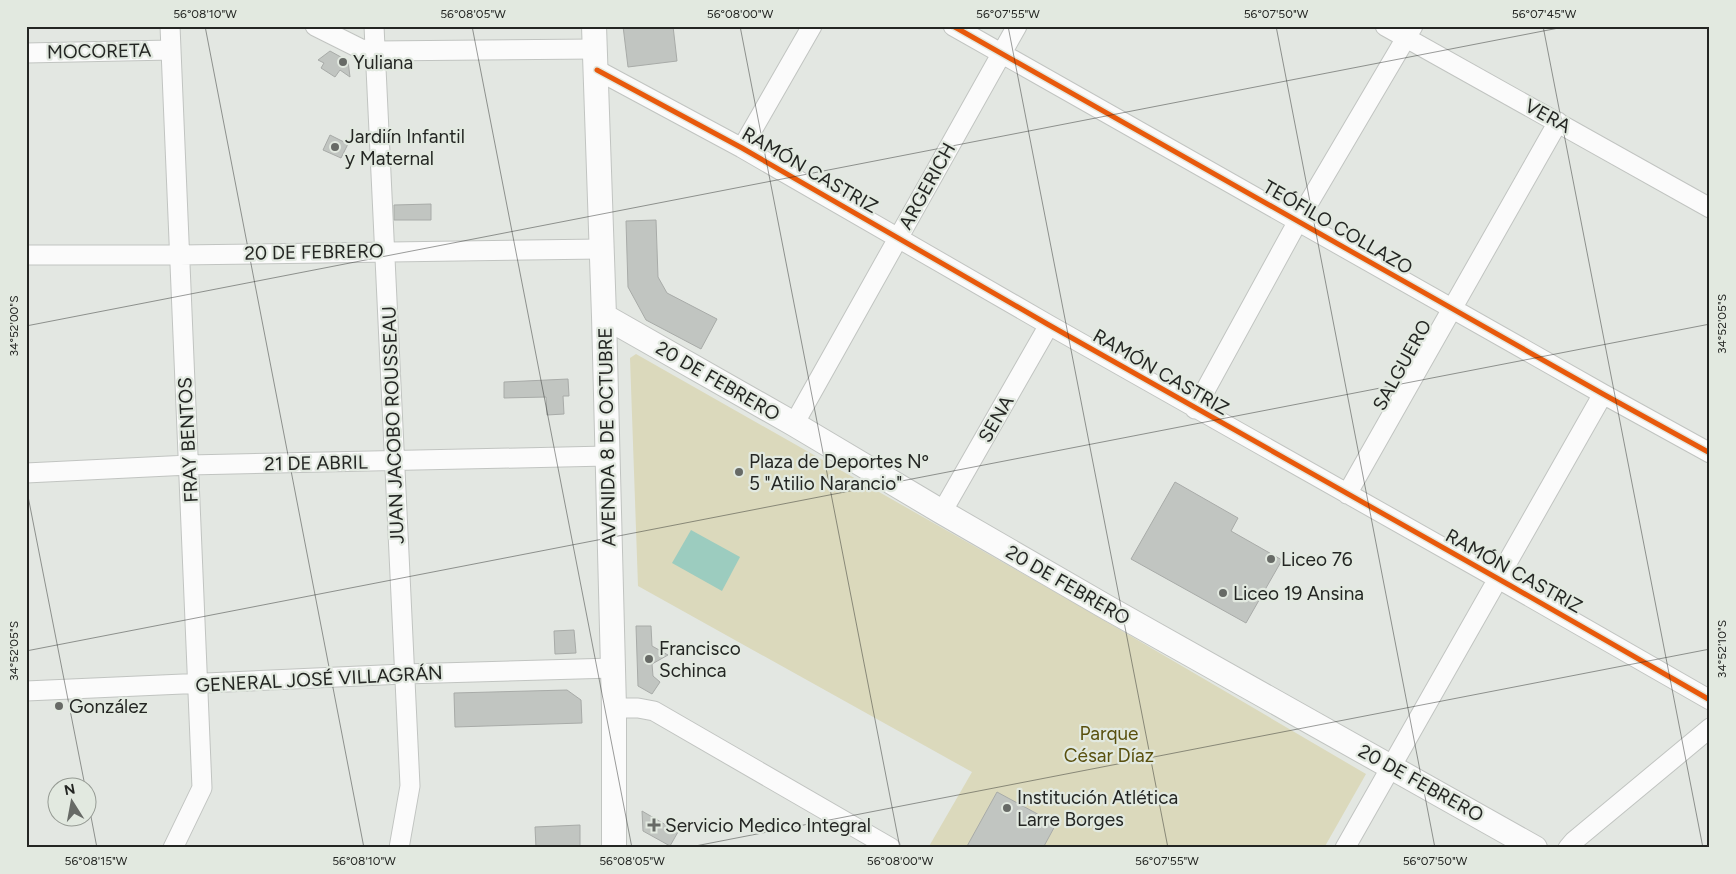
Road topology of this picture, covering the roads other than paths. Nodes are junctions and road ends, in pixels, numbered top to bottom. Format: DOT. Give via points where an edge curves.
graph roads {
  1 [pos="170,26"];
  2 [pos="314,26"];
  3 [pos="374,26"];
  4 [pos="812,26"];
  5 [pos="952,26"];
  6 [pos="1017,26"];
  7 [pos="1385,26"];
  8 [pos="1409,32"];
  9 [pos="595,49"];
  10 [pos="171,50"];
  11 [pos="375,51"];
  12 [pos="26,53"];
  13 [pos="1002,54"];
  14 [pos="1558,122"];
  15 [pos="742,148"];
  16 [pos="1710,208"];
  17 [pos="1298,221"];
  18 [pos="898,238"];
  19 [pos="601,249"];
  20 [pos="386,251"];
  21 [pos="180,254"];
  22 [pos="26,255"];
  23 [pos="1451,308"];
  24 [pos="604,316"];
  25 [pos="1049,325"];
  26 [pos="1603,394"];
  27 [pos="1195,409"];
  28 [pos="794,424"];
  29 [pos="1710,452"];
  30 [pos="607,456"];
  31 [pos="394,461"];
  32 [pos="189,465"];
  33 [pos="26,473"];
  34 [pos="1347,494"];
  35 [pos="942,512"];
  36 [pos="1497,578"];
  37 [pos="612,668"];
  38 [pos="404,674"];
  39 [pos="199,684"];
  40 [pos="26,691"];
  41 [pos="1710,700"];
  42 [pos="614,708"];
  43 [pos="1710,728"];
  44 [pos="1392,767"];
  45 [pos="405,823"];
  46 [pos="173,848"];
  47 [pos="392,848"];
  48 [pos="399,848"];
  49 [pos="614,848"];
  50 [pos="891,848"];
  51 [pos="1345,848"];
  52 [pos="1535,848"];
  53 [pos="1568,848"];
  1 -- 10 [label="street, FRAY BENTOS"];
  2 -- 11 [label="street" via="361,49"];
  3 -- 11 [label="street, JUAN JACOBO ROUSSEAU"];
  4 -- 15 [label="street"];
  5 -- 13 [label="street, TEÓFILO COLLAZO"];
  6 -- 13 [label="street, ARGERICH"];
  7 -- 8 [label="street, VERA"];
  8 -- 14 [label="street, VERA"];
  8 -- 17 [label="street"];
  9 -- 11 [label="street"];
  9 -- 15 [label="street, RAMÓN CASTRIZ"];
  9 -- 19 [label="main road, AVENIDA 8 DE OCTUBRE"];
  10 -- 12 [label="street, MOCORETA"];
  10 -- 21 [label="street, FRAY BENTOS"];
  11 -- 20 [label="street, JUAN JACOBO ROUSSEAU"];
  13 -- 17 [label="street, TEÓFILO COLLAZO"];
  13 -- 18 [label="street, ARGERICH"];
  14 -- 16 [label="street, VERA"];
  14 -- 23 [label="street, SALGUERO"];
  15 -- 18 [label="street, RAMÓN CASTRIZ"];
  17 -- 23 [label="street, TEÓFILO COLLAZO"];
  17 -- 27 [label="street"];
  18 -- 25 [label="street, RAMÓN CASTRIZ"];
  18 -- 28 [label="street, ARGERICH"];
  19 -- 20 [label="street, 20 DE FEBRERO"];
  19 -- 24 [label="main road, AVENIDA 8 DE OCTUBRE"];
  20 -- 21 [label="street, 20 DE FEBRERO"];
  20 -- 31 [label="street, JUAN JACOBO ROUSSEAU"];
  21 -- 22 [label="street, 20 DE FEBRERO"];
  21 -- 32 [label="street, FRAY BENTOS"];
  23 -- 26 [label="street, TEÓFILO COLLAZO"];
  23 -- 34 [label="street, SALGUERO"];
  24 -- 28 [label="main road, 20 DE FEBRERO"];
  24 -- 30 [label="main road, AVENIDA 8 DE OCTUBRE"];
  25 -- 27 [label="street, RAMÓN CASTRIZ"];
  25 -- 35 [label="street, SENA"];
  26 -- 29 [label="street, TEÓFILO COLLAZO"];
  26 -- 36 [label="street"];
  27 -- 34 [label="street, RAMÓN CASTRIZ"];
  28 -- 35 [label="main road, 20 DE FEBRERO"];
  30 -- 31 [label="street, 21 DE ABRIL"];
  30 -- 37 [label="main road, AVENIDA 8 DE OCTUBRE"];
  31 -- 32 [label="street, 21 DE ABRIL"];
  31 -- 38 [label="street, JUAN JACOBO ROUSSEAU"];
  32 -- 33 [label="street, 21 DE ABRIL"];
  32 -- 39 [label="street, FRAY BENTOS"];
  34 -- 36 [label="street, RAMÓN CASTRIZ"];
  35 -- 44 [label="main road, 20 DE FEBRERO"];
  36 -- 41 [label="street, RAMÓN CASTRIZ"];
  36 -- 44 [label="street"];
  37 -- 38 [label="street, GENERAL JOSÉ VILLAGRÁN"];
  37 -- 42 [label="main road, AVENIDA 8 DE OCTUBRE"];
  38 -- 39 [label="street, GENERAL JOSÉ VILLAGRÁN"];
  38 -- 45 [label="street, JUAN JACOBO ROUSSEAU" via="410,786"];
  39 -- 40 [label="street, GENERAL JOSÉ VILLAGRÁN"];
  39 -- 46 [label="street, FRAY BENTOS" via="202,788"];
  42 -- 49 [label="main road, AVENIDA 8 DE OCTUBRE"];
  42 -- 50 [label="street" via="654,711"];
  43 -- 53 [label="street"];
  44 -- 51 [label="street"];
  44 -- 52 [label="main road, 20 DE FEBRERO"];
  45 -- 47 [label="street, JUAN JACOBO ROUSSEAU"];
  45 -- 48 [label="street, JUAN JACOBO ROUSSEAU"];
}
